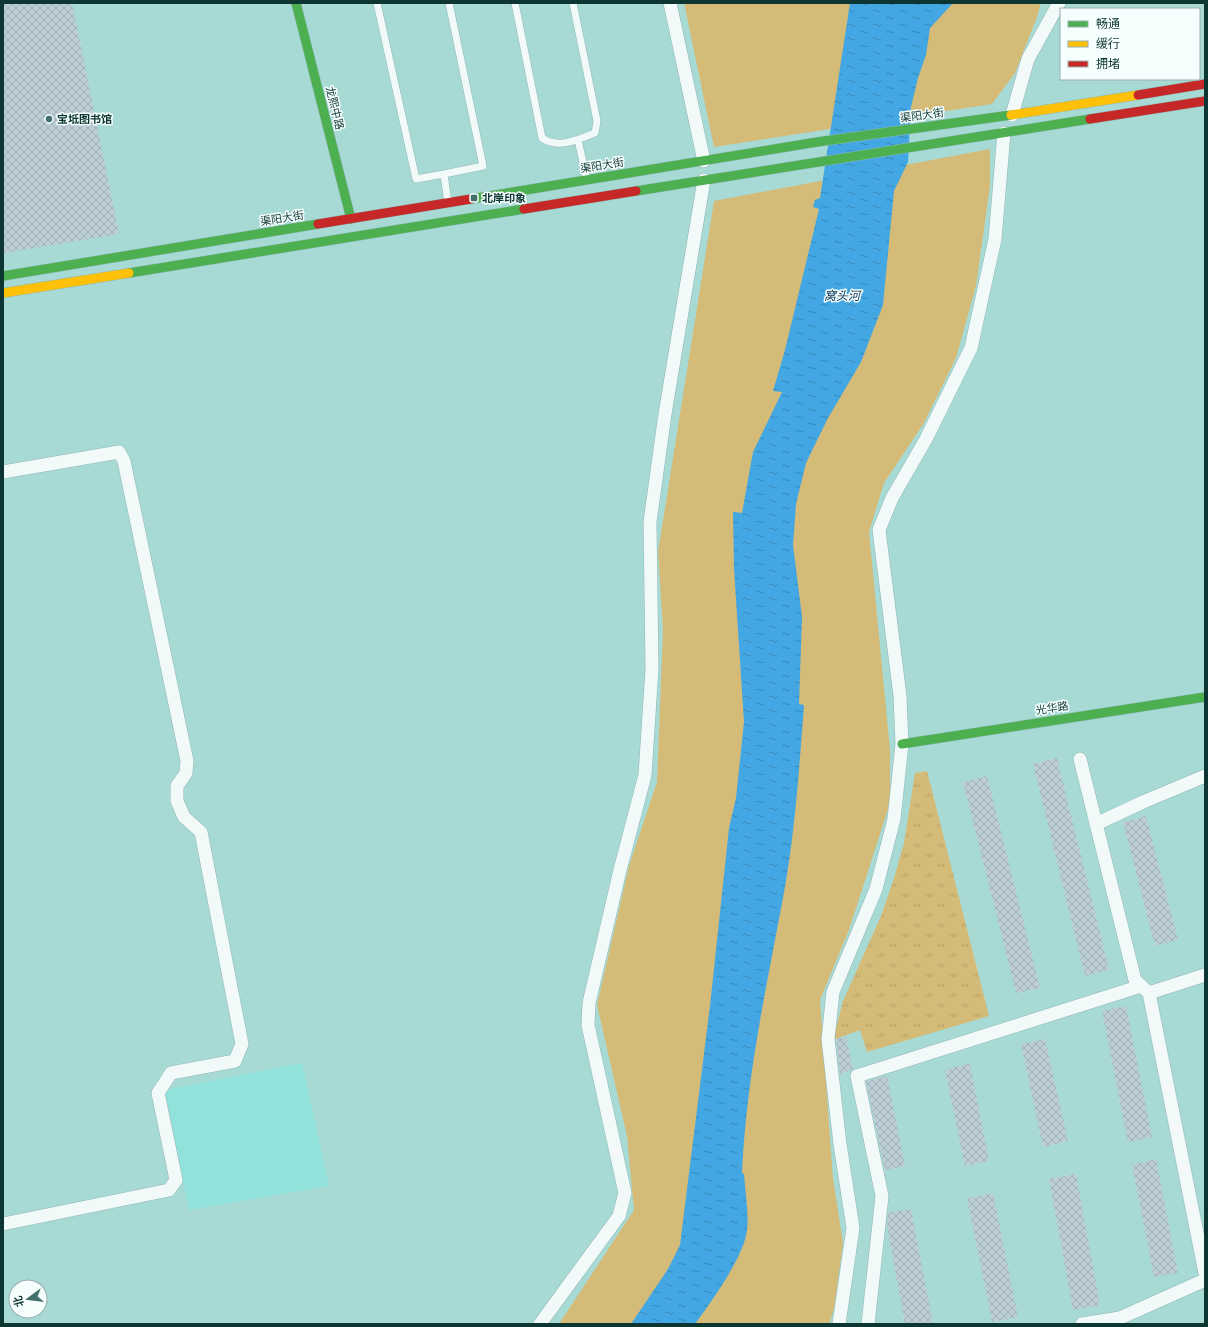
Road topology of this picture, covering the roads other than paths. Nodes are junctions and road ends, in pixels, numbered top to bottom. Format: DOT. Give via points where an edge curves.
graph roads {
  1 [pos="296,3"];
  2 [pos="377,3"];
  3 [pos="450,3"];
  4 [pos="515,3"];
  5 [pos="573,3"];
  6 [pos="670,3"];
  7 [pos="1059,3"];
  8 [pos="1205,84"];
  9 [pos="1205,101"];
  10 [pos="1012,115"];
  11 [pos="1004,133"];
  12 [pos="578,140"];
  13 [pos="704,160"];
  14 [pos="444,174"];
  15 [pos="587,180"];
  16 [pos="704,180"];
  17 [pos="448,203"];
  18 [pos="351,220"];
  19 [pos="3,276"];
  20 [pos="3,293"];
  21 [pos="3,472"];
  22 [pos="1205,696"];
  23 [pos="902,744"];
  24 [pos="1080,759"];
  25 [pos="1205,776"];
  26 [pos="1096,824"];
  27 [pos="1205,975"];
  28 [pos="1145,989"];
  29 [pos="3,1224"];
  30 [pos="1205,1273"];
  31 [pos="1205,1280"];
  32 [pos="540,1324"];
  33 [pos="839,1324"];
  34 [pos="868,1324"];
  35 [pos="1082,1324"];
  1 -- 18 [label="main road, 龙熙中路"];
  2 -- 14 [label="lane" via="416,179"];
  3 -- 14 [label="lane" via="483,166"];
  4 -- 12 [label="lane" via="542,138 549,143 557,144"];
  5 -- 12 [label="lane" via="597,120 595,133"];
  6 -- 13 [label="street"];
  7 -- 10 [label="street" via="1028,59"];
  8 -- 10 [label="main road, 渠阳大街"];
  9 -- 11 [label="main road"];
  10 -- 13 [label="main road, 渠阳大街"];
  11 -- 16 [label="main road"];
  11 -- 23 [label="street" via="995,239 971,348 926,438 892,498 879,530 900,696"];
  12 -- 15 [label="lane"];
  13 -- 15 [label="main road, 渠阳大街"];
  14 -- 17 [label="lane"];
  15 -- 17 [label="main road, 渠阳大街"];
  16 -- 20 [label="main road"];
  16 -- 32 [label="street" via="665,414 650,522 652,669 645,775 589,1003 588,1025 625,1193 619,1216"];
  17 -- 18 [label="main road, 渠阳大街"];
  18 -- 19 [label="main road, 渠阳大街"];
  21 -- 29 [label="street" via="119,452 124,461 187,761 186,773 177,786 177,801 184,817 201,832 242,1044 235,1060 171,1074 158,1093 176,1180 169,1190"];
  22 -- 23 [label="main road, 光华路"];
  23 -- 33 [label="street" via="894,820 876,889 833,992 828,1039 853,1228"];
  24 -- 26 [label="street"];
  25 -- 26 [label="street"];
  26 -- 28 [label="street" via="1135,980"];
  27 -- 28 [label="street"];
  28 -- 30 [label="street"];
  28 -- 34 [label="street" via="858,1076 882,1196"];
  31 -- 35 [label="street" via="1120,1318"];
}
